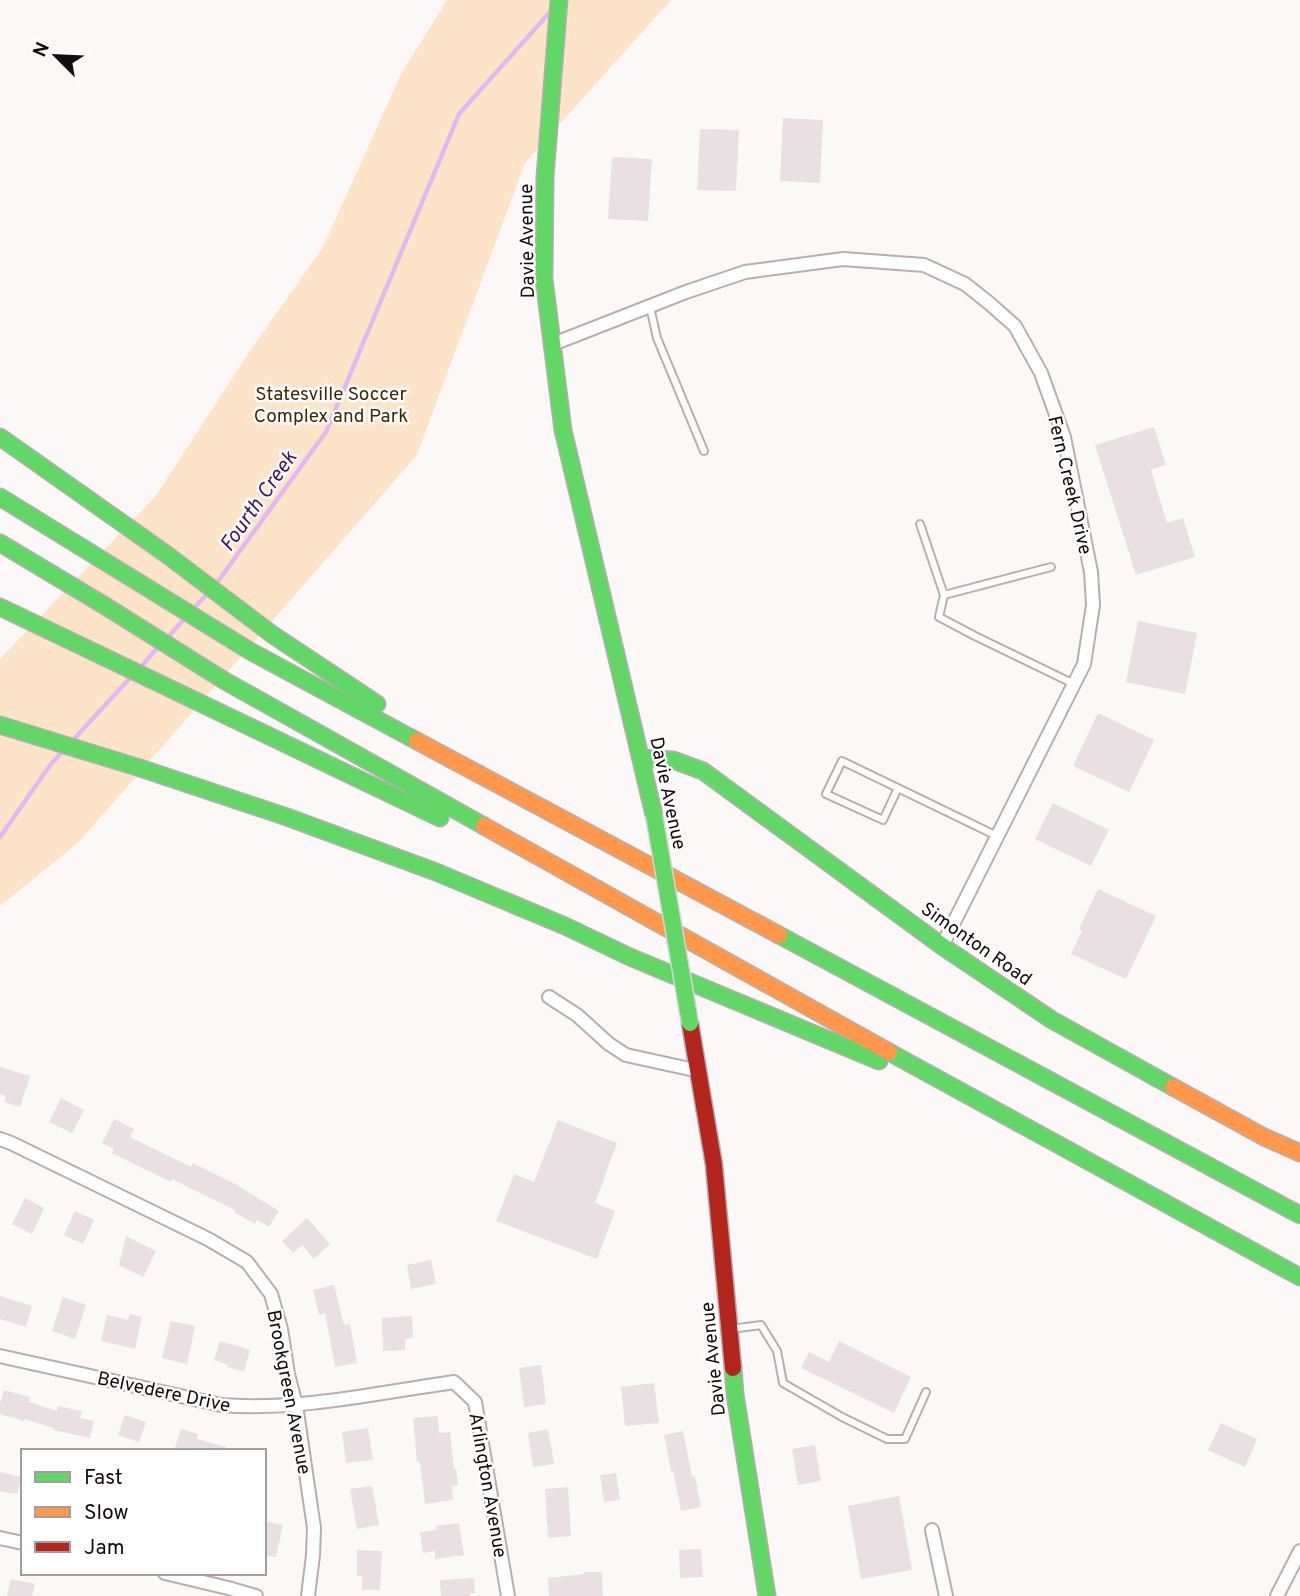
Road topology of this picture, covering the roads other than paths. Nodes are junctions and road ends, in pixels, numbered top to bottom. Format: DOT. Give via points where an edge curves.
graph roads {
  1 [pos="559,0"];
  2 [pos="650,307"];
  3 [pos="553,344"];
  4 [pos="0,437"];
  5 [pos="704,451"];
  6 [pos="0,497"];
  7 [pos="920,524"];
  8 [pos="0,542"];
  9 [pos="1051,567"];
  10 [pos="944,595"];
  11 [pos="0,607"];
  12 [pos="1074,684"];
  13 [pos="0,725"];
  14 [pos="641,758"];
  15 [pos="489,779"];
  16 [pos="898,788"];
  17 [pos="997,836"];
  18 [pos="635,912"];
  19 [pos="942,946"];
  20 [pos="549,997"];
  21 [pos="699,1071"];
  22 [pos="988,1108"];
  23 [pos="0,1139"];
  24 [pos="1300,1153"];
  25 [pos="1300,1215"];
  26 [pos="1300,1277"];
  27 [pos="729,1330"];
  28 [pos="0,1356"];
  29 [pos="453,1382"];
  30 [pos="926,1392"];
  31 [pos="296,1405"];
  32 [pos="932,1530"];
  33 [pos="0,1538"];
  34 [pos="21,1543"];
  35 [pos="1300,1551"];
  36 [pos="173,1575"];
  37 [pos="256,1596"];
  38 [pos="308,1596"];
  39 [pos="508,1596"];
  40 [pos="767,1596"];
  41 [pos="946,1596"];
  42 [pos="1278,1596"];
  1 -- 3 [label="main road, Davie Avenue" via="545,177 544,279"];
  2 -- 3 [label="street, Fern Creek Drive"];
  2 -- 5 [label="lane" via="657,338"];
  2 -- 12 [label="street, Fern Creek Drive" via="745,272 843,259 924,265 965,284 1015,326 1041,373 1064,437 1091,572 1093,605 1084,664"];
  3 -- 14 [label="main road, Davie Avenue" via="564,430"];
  4 -- 15 [label="main road" via="273,635"];
  6 -- 15 [label="main road" via="250,651"];
  7 -- 10 [label="lane"];
  8 -- 18 [label="main road" via="225,681"];
  9 -- 10 [label="lane"];
  10 -- 12 [label="lane" via="939,617"];
  11 -- 18 [label="main road"];
  12 -- 17 [label="street, Fern Creek Drive"];
  13 -- 22 [label="main road" via="287,817 436,872"];
  14 -- 19 [label="main road, Simonton Road" via="673,761 703,771"];
  14 -- 21 [label="main road, Davie Avenue, bridge"];
  15 -- 25 [label="main road"];
  16 -- 16 [label="lane" via="842,761 826,794 883,820"];
  16 -- 17 [label="lane"];
  17 -- 19 [label="street, Fern Creek Drive"];
  18 -- 22 [label="main road"];
  19 -- 24 [label="main road, Simonton Road" via="1052,1020"];
  20 -- 21 [label="street" via="626,1055"];
  21 -- 27 [label="main road, Davie Avenue" via="714,1165"];
  22 -- 26 [label="main road"];
  23 -- 31 [label="street, Brookgreen Avenue" via="247,1262 271,1294"];
  27 -- 30 [label="lane" via="761,1325 777,1352 783,1383 887,1439 905,1439"];
  27 -- 40 [label="main road, Davie Avenue"];
  28 -- 31 [label="street, Belvedere Drive" via="221,1405"];
  29 -- 31 [label="street, Belvedere Drive"];
  29 -- 39 [label="street, Arlington Avenue" via="475,1402"];
  31 -- 38 [label="street, Brookgreen Avenue" via="314,1528"];
  32 -- 41 [label="street"];
  33 -- 34 [label="street"];
  35 -- 42 [label="street"];
  36 -- 37 [label="street"];
}
